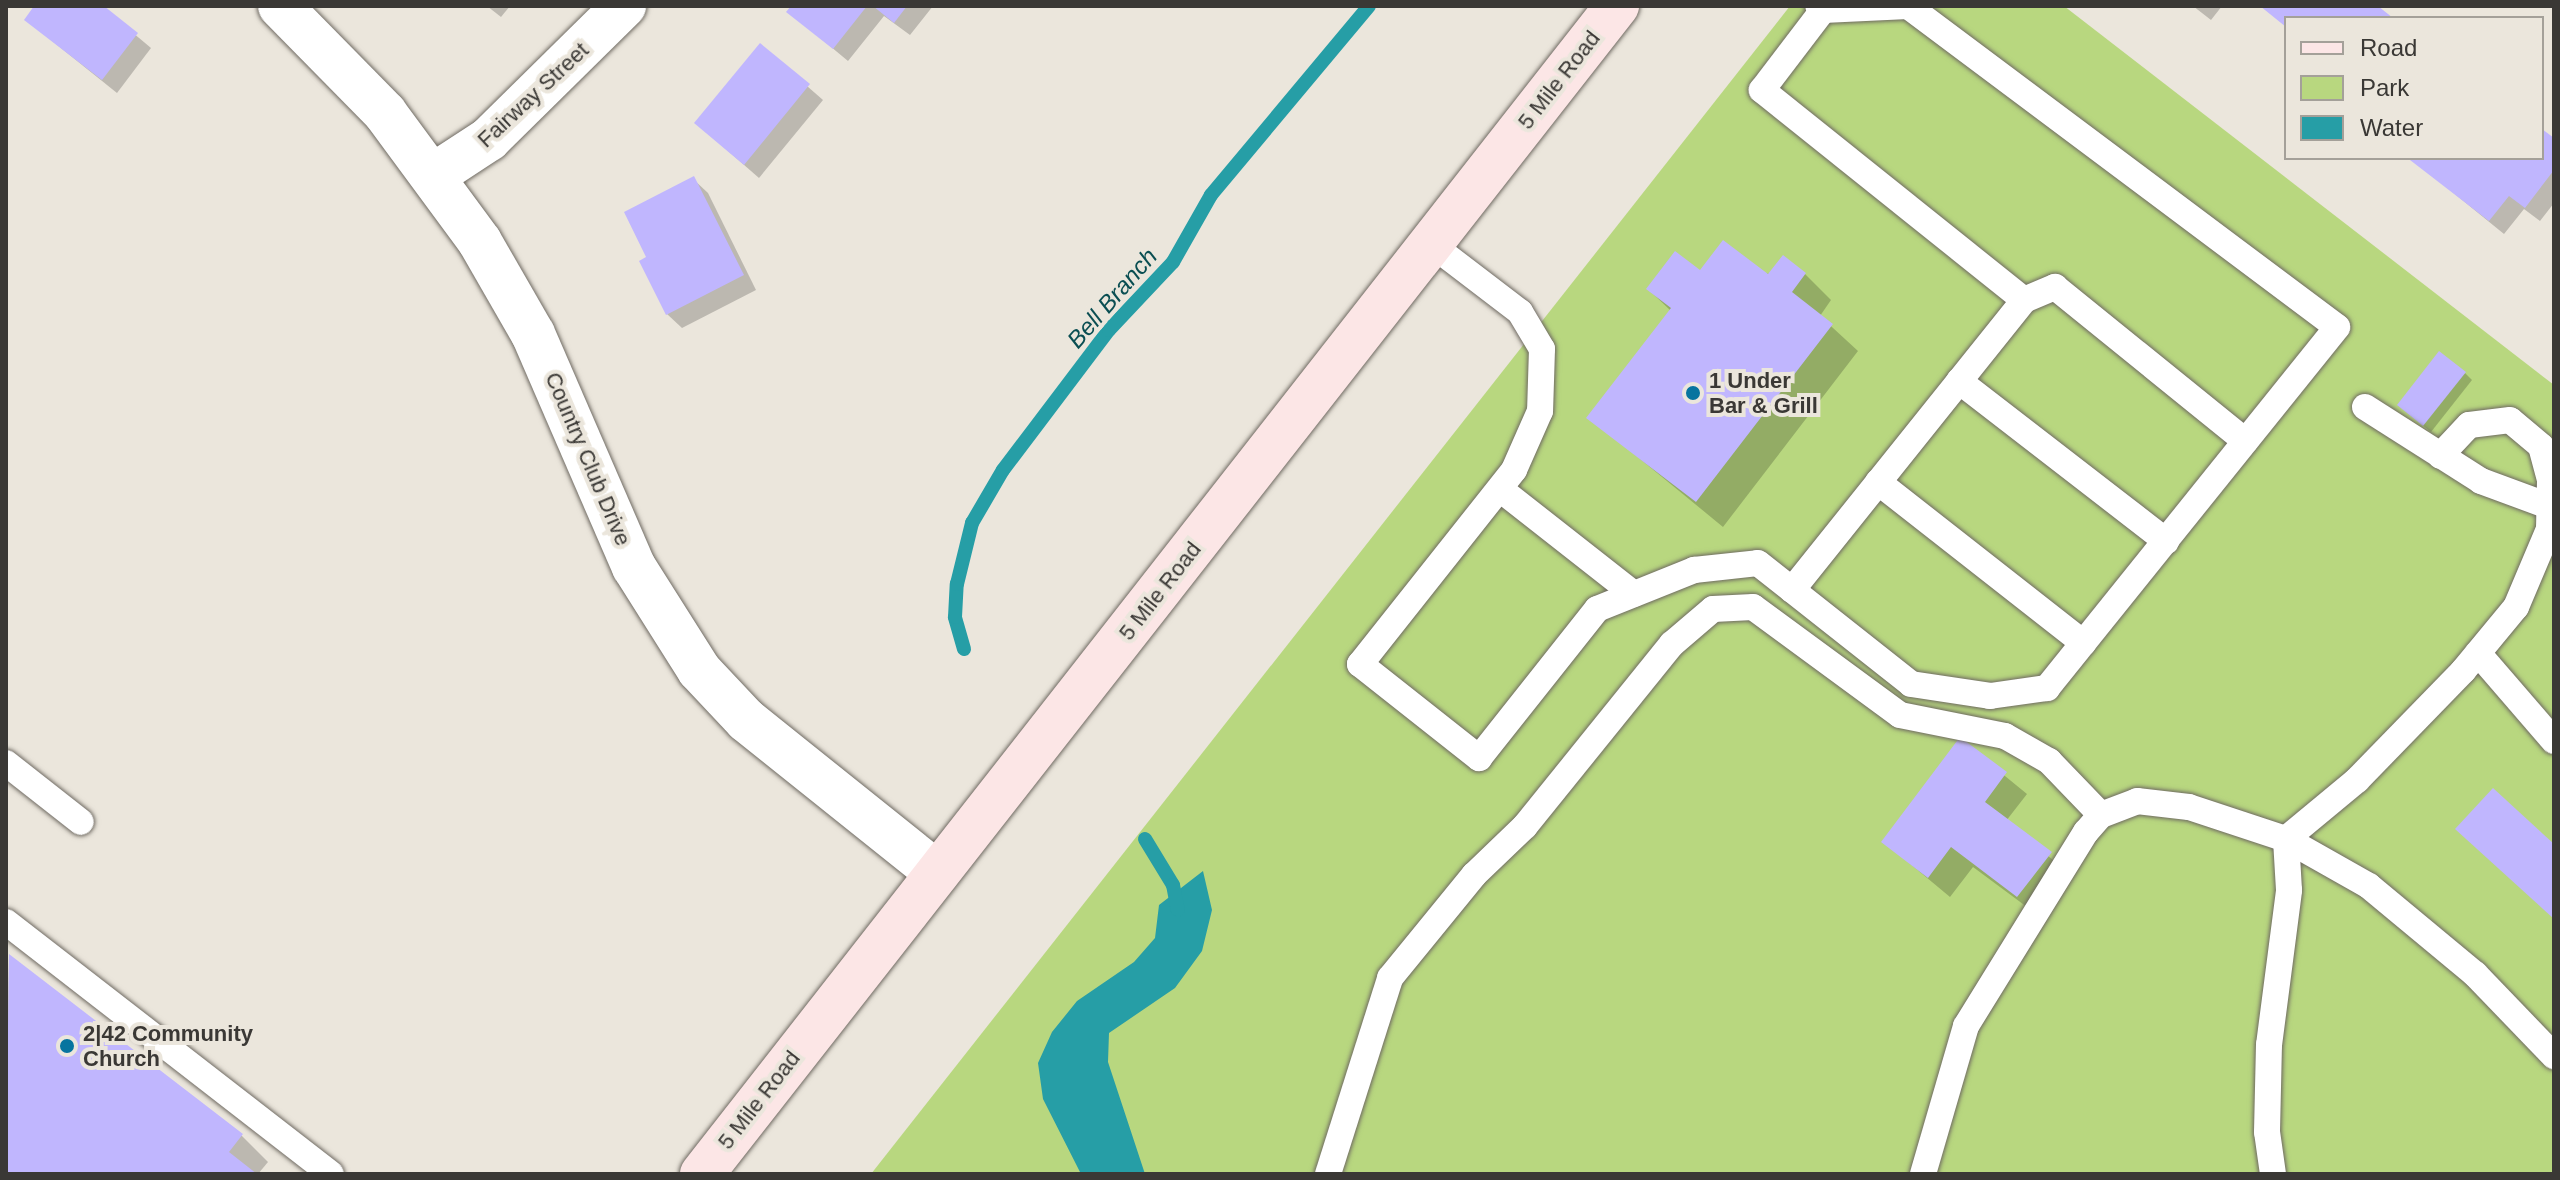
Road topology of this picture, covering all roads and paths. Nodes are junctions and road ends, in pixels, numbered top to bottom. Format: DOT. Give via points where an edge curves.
graph roads {
  1 [pos="280,6"];
  2 [pos="624,6"];
  3 [pos="1617,6"];
  4 [pos="1821,8"];
  5 [pos="434,175"];
  6 [pos="1431,244"];
  7 [pos="2024,300"];
  8 [pos="1959,381"];
  9 [pos="2365,407"];
  10 [pos="2245,441"];
  11 [pos="2440,456"];
  12 [pos="1878,482"];
  13 [pos="1500,489"];
  14 [pos="2552,507"];
  15 [pos="2166,541"];
  16 [pos="1792,590"];
  17 [pos="1634,594"];
  18 [pos="2083,643"];
  19 [pos="2478,653"];
  20 [pos="2554,741"];
  21 [pos="6,763"];
  22 [pos="2101,815"];
  23 [pos="81,822"];
  24 [pos="2286,839"];
  25 [pos="937,873"];
  26 [pos="6,922"];
  27 [pos="2554,1056"];
  28 [pos="331,1174"];
  29 [pos="702,1174"];
  30 [pos="1328,1174"];
  31 [pos="1923,1174"];
  32 [pos="2273,1174"];
  1 -- 5 [label="street, Country Club Drive" via="376,103"];
  2 -- 5 [label="street, Fairway Street" via="489,139"];
  3 -- 6 [label="main road, 5 Mile Road"];
  4 -- 7 [label="lane" via="1762,90"];
  4 -- 10 [label="lane" via="1908,6 2337,327"];
  5 -- 25 [label="street, Country Club Drive" via="533,334 634,567 668,628 746,720"];
  6 -- 13 [label="lane" via="1520,312 1542,349 1540,411"];
  6 -- 25 [label="main road, 5 Mile Road"];
  7 -- 8 [label="lane"];
  7 -- 10 [label="lane" via="2055,287"];
  8 -- 12 [label="lane"];
  8 -- 15 [label="lane"];
  9 -- 11 [label="lane"];
  10 -- 15 [label="lane"];
  11 -- 14 [label="lane" via="2481,481"];
  11 -- 14 [label="lane" via="2469,425 2510,420 2541,446"];
  12 -- 16 [label="lane"];
  12 -- 18 [label="lane"];
  13 -- 17 [label="lane"];
  13 -- 17 [label="lane" via="1360,664 1467,749 1479,758 1597,609"];
  14 -- 19 [label="lane" via="2549,529 2516,607"];
  15 -- 18 [label="lane"];
  16 -- 17 [label="lane" via="1758,563 1694,570"];
  16 -- 18 [label="lane" via="1911,684 1990,696 2047,688"];
  19 -- 20 [label="lane"];
  19 -- 24 [label="lane" via="2357,780"];
  21 -- 23 [label="lane"];
  22 -- 24 [label="lane" via="2137,801 2189,807"];
  22 -- 30 [label="lane" via="2049,761 2005,736 1900,715 1753,607 1713,609 1672,644 1525,826 1474,875 1390,978"];
  22 -- 31 [label="lane" via="1966,1026"];
  24 -- 27 [label="lane" via="2369,886 2475,974"];
  24 -- 32 [label="lane" via="2289,890 2269,1045 2267,1132"];
  25 -- 29 [label="main road, 5 Mile Road"];
  26 -- 28 [label="lane"];
}
